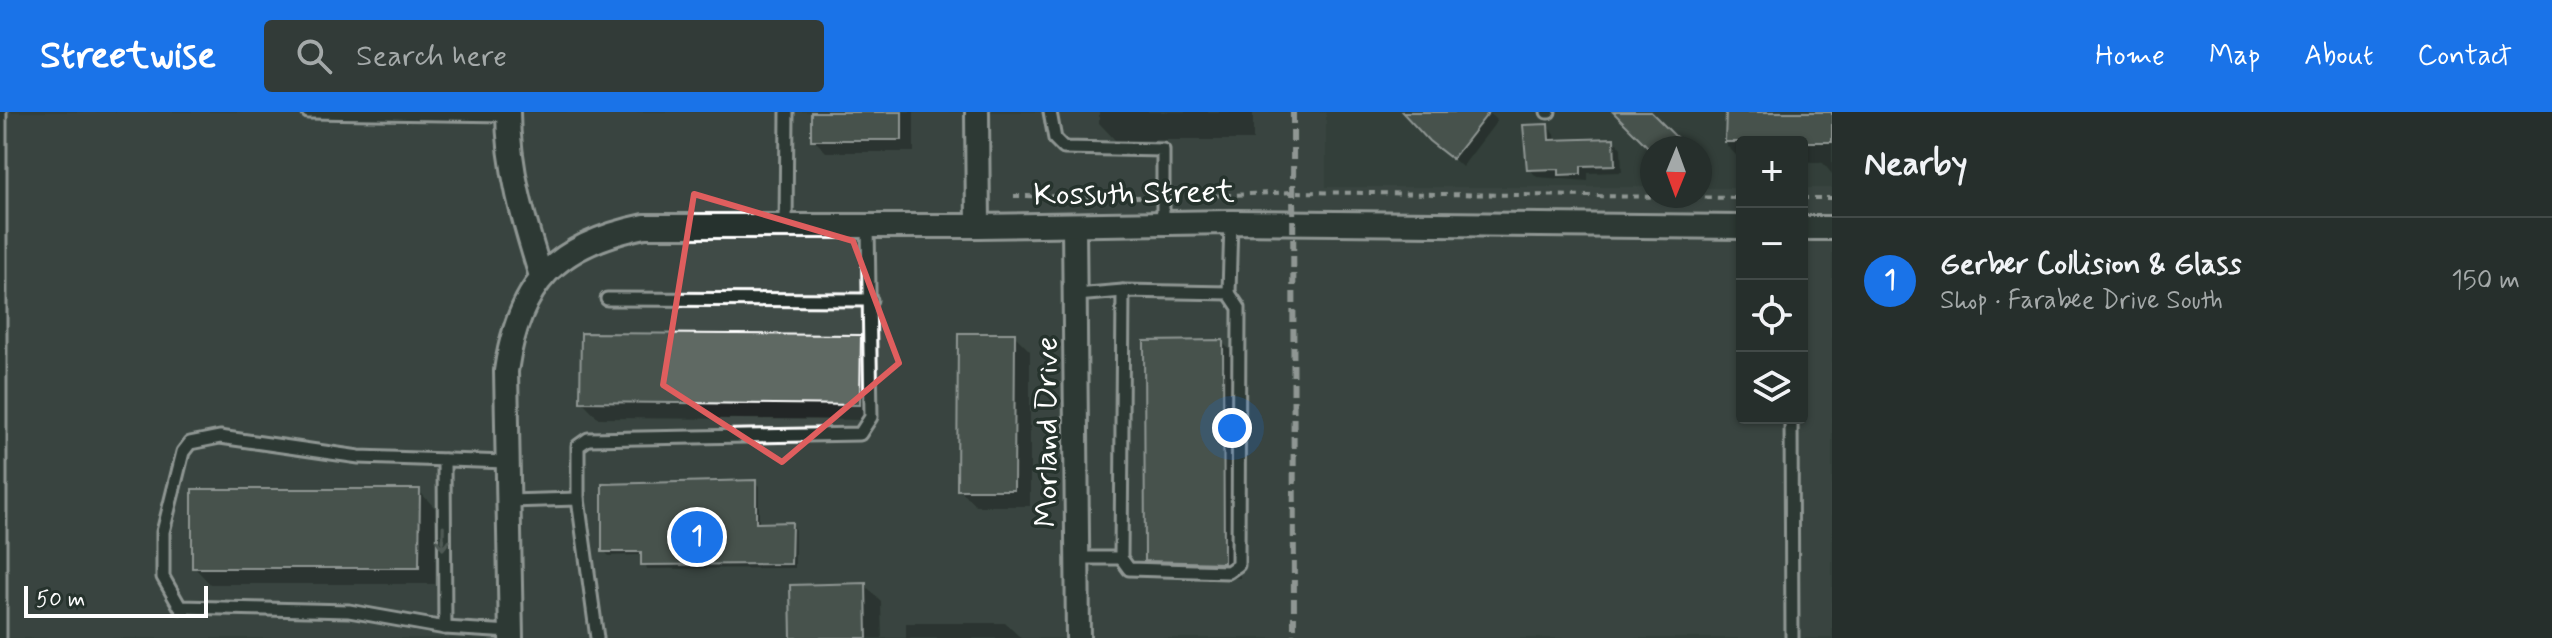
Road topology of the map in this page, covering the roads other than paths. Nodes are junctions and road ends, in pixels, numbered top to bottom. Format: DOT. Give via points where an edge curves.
graph roads {
  1 [pos="0,112"];
  2 [pos="308,112"];
  3 [pos="787,112"];
  4 [pos="977,112"];
  5 [pos="1050,112"];
  6 [pos="508,114"];
  7 [pos="1231,222"];
  8 [pos="1163,223"];
  9 [pos="1074,225"];
  10 [pos="786,226"];
  11 [pos="868,226"];
  12 [pos="978,226"];
  13 [pos="1736,227"];
  14 [pos="1808,228"];
  15 [pos="1832,228"];
  16 [pos="541,276"];
  17 [pos="1123,291"];
  18 [pos="1229,293"];
  19 [pos="1076,295"];
  20 [pos="607,299"];
  21 [pos="871,300"];
  22 [pos="1791,424"];
  23 [pos="444,460"];
  24 [pos="507,462"];
  25 [pos="578,499"];
  26 [pos="508,501"];
  27 [pos="0,520"];
  28 [pos="1078,558"];
  29 [pos="1121,558"];
  30 [pos="445,628"];
  31 [pos="511,635"];
  32 [pos="0,638"];
  33 [pos="597,638"];
  34 [pos="1078,638"];
  35 [pos="1792,638"];
  1 -- 27 [label="lane"];
  2 -- 6 [label="lane"];
  3 -- 10 [label="lane"];
  4 -- 12 [label="street"];
  5 -- 8 [label="lane" via="1055,139 1064,148 1163,150"];
  6 -- 16 [label="street" via="518,202"];
  7 -- 8 [label="street, Kossuth Street"];
  7 -- 13 [label="street, Kossuth Street"];
  7 -- 18 [label="lane"];
  8 -- 9 [label="street, Kossuth Street"];
  9 -- 12 [label="street, Kossuth Street"];
  9 -- 19 [label="street, Morland Drive"];
  10 -- 11 [label="street, Kossuth Street"];
  10 -- 16 [label="street, Kossuth Street" via="645,226 609,233 570,251"];
  11 -- 12 [label="street, Kossuth Street"];
  11 -- 21 [label="lane"];
  14 -- 15 [label="street"];
  16 -- 24 [label="street, Kossuth Street" via="522,305 511,337"];
  17 -- 18 [label="lane"];
  17 -- 19 [label="lane"];
  17 -- 29 [label="lane"];
  18 -- 29 [label="lane" via="1239,308 1238,565 1228,572 1129,569"];
  19 -- 28 [label="street, Morland Drive"];
  20 -- 21 [label="lane"];
  21 -- 25 [label="lane" via="871,417 860,434 588,439 578,446"];
  22 -- 35 [label="lane"];
  23 -- 24 [label="lane"];
  23 -- 30 [label="lane, one-way"];
  23 -- 30 [label="lane" via="359,457 220,437 190,443 183,452 163,532 163,577 180,607 349,611"];
  24 -- 26 [label="street, Kossuth Street"];
  25 -- 26 [label="lane"];
  25 -- 33 [label="lane"];
  26 -- 31 [label="street, Kossuth Street"];
  27 -- 32 [label="lane"];
  28 -- 29 [label="lane"];
  28 -- 34 [label="street, Morland Drive"];
  30 -- 31 [label="lane"];
}
